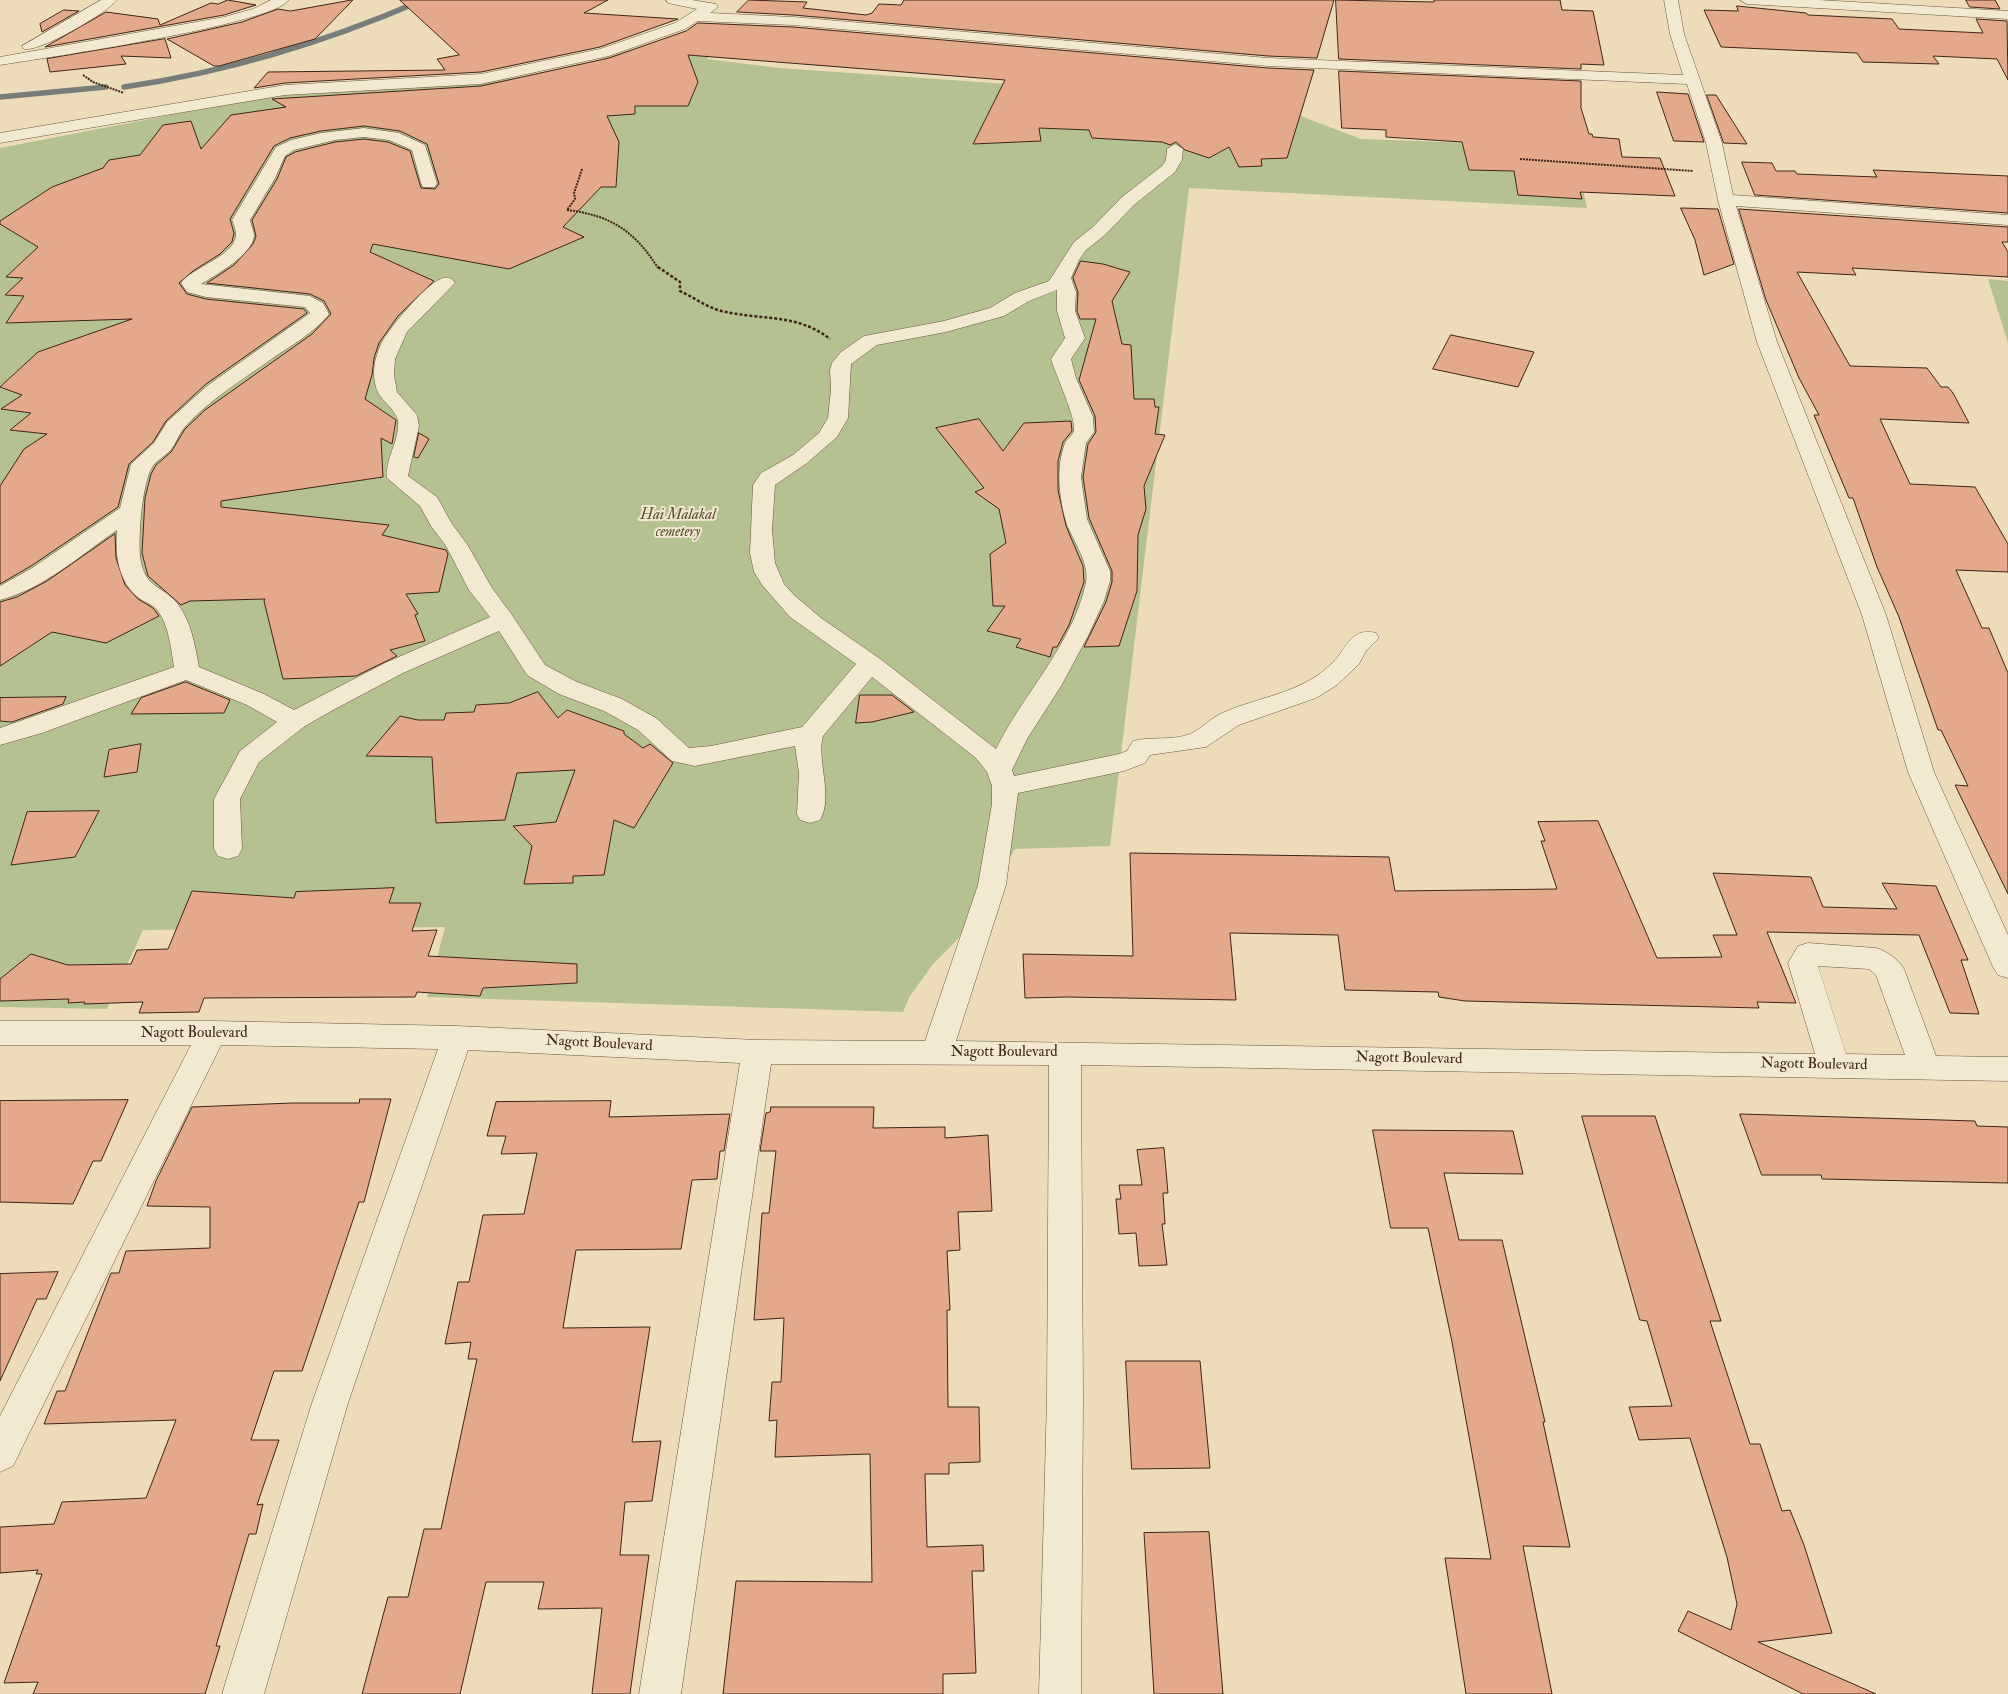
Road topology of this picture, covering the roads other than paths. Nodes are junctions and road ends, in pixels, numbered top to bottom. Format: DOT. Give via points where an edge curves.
graph roads {
  1 [pos="110,0"];
  2 [pos="282,0"];
  3 [pos="673,0"];
  4 [pos="723,0"];
  5 [pos="1671,0"];
  6 [pos="1747,0"];
  7 [pos="710,8"];
  8 [pos="2008,15"];
  9 [pos="697,17"];
  10 [pos="0,59"];
  11 [pos="1692,80"];
  12 [pos="235,86"];
  13 [pos="158,106"];
  14 [pos="0,138"];
  15 [pos="1175,149"];
  16 [pos="429,183"];
  17 [pos="1726,200"];
  18 [pos="2008,220"];
  19 [pos="1062,278"];
  20 [pos="446,283"];
  21 [pos="130,512"];
  22 [pos="0,593"];
  23 [pos="504,620"];
  24 [pos="1367,638"];
  25 [pos="870,663"];
  26 [pos="187,671"];
  27 [pos="294,723"];
  28 [pos="811,734"];
  29 [pos="0,737"];
  30 [pos="1002,778"];
  31 [pos="810,814"];
  32 [pos="228,849"];
  33 [pos="2008,967"];
  34 [pos="0,1033"];
  35 [pos="212,1033"];
  36 [pos="457,1038"];
  37 [pos="756,1052"];
  38 [pos="937,1052"];
  39 [pos="1064,1053"];
  40 [pos="1834,1065"];
  41 [pos="1925,1067"];
  42 [pos="2008,1069"];
  43 [pos="0,1454"];
  44 [pos="243,1694"];
  45 [pos="660,1694"];
  46 [pos="1060,1694"];
  1 -- 10 [label="street" via="69,26"];
  2 -- 10 [label="street" via="258,12 225,22"];
  3 -- 7 [label="street"];
  4 -- 7 [label="street"];
  5 -- 11 [label="street" via="1677,34"];
  6 -- 8 [label="street"];
  7 -- 9 [label="street"];
  9 -- 11 [label="street" via="793,21 1268,62"];
  9 -- 13 [label="street" via="604,54 481,79 285,90"];
  11 -- 17 [label="street" via="1714,143"];
  12 -- 13 [label="street"];
  13 -- 14 [label="street"];
  15 -- 19 [label="street" via="1169,169 1128,201 1080,246"];
  16 -- 21 [label="street" via="419,148 391,136 332,135 296,144 280,152 241,220 245,235 242,244 223,262 190,283 194,288 206,291 310,302 320,314 214,390 174,426 162,447 142,464"];
  17 -- 18 [label="street"];
  17 -- 33 [label="street" via="1767,342 1874,615 1921,772"];
  19 -- 25 [label="street" via="997,312 946,326 871,340 842,363 838,418 827,437 769,478 764,485 762,548 766,571 778,591 808,620"];
  19 -- 30 [label="street" via="1067,292 1066,311 1075,338 1064,354 1062,367 1084,418 1084,432 1076,443 1070,478 1076,519 1098,571 1098,581 1076,636 1049,686 1014,739"];
  20 -- 23 [label="street" via="397,331 388,355 387,391 408,416 409,427 398,478 429,502 481,590"];
  21 -- 22 [label="street" via="40,573"];
  21 -- 26 [label="street" via="126,550 130,566 145,591 163,602 172,616 182,640"];
  23 -- 27 [label="street" via="394,668"];
  23 -- 28 [label="street" via="536,670 568,688 613,705 646,724 681,755 695,758"];
  24 -- 30 [label="street" via="1328,680 1307,692 1230,719 1197,740 1142,747 1135,758 1121,763 1040,781"];
  25 -- 28 [label="street"];
  25 -- 30 [label="street" via="985,752"];
  26 -- 27 [label="street" via="277,708"];
  26 -- 29 [label="street"];
  27 -- 32 [label="street" via="249,757 226,799"];
  28 -- 31 [label="street" via="808,743 812,772"];
  30 -- 38 [label="street" via="1005,804 992,885"];
  34 -- 35 [label="street, Nagott Boulevard"];
  35 -- 36 [label="street, Nagott Boulevard"];
  35 -- 43 [label="street"];
  36 -- 37 [label="street, Nagott Boulevard"];
  36 -- 44 [label="street" via="330,1404"];
  37 -- 38 [label="street, Nagott Boulevard"];
  37 -- 45 [label="street"];
  38 -- 39 [label="street, Nagott Boulevard"];
  39 -- 40 [label="street, Nagott Boulevard"];
  39 -- 46 [label="street" via="1065,1398"];
  40 -- 41 [label="street, Nagott Boulevard"];
  40 -- 41 [label="street" via="1803,963 1808,954 1876,959 1889,969"];
  41 -- 42 [label="street, Nagott Boulevard"];
}
